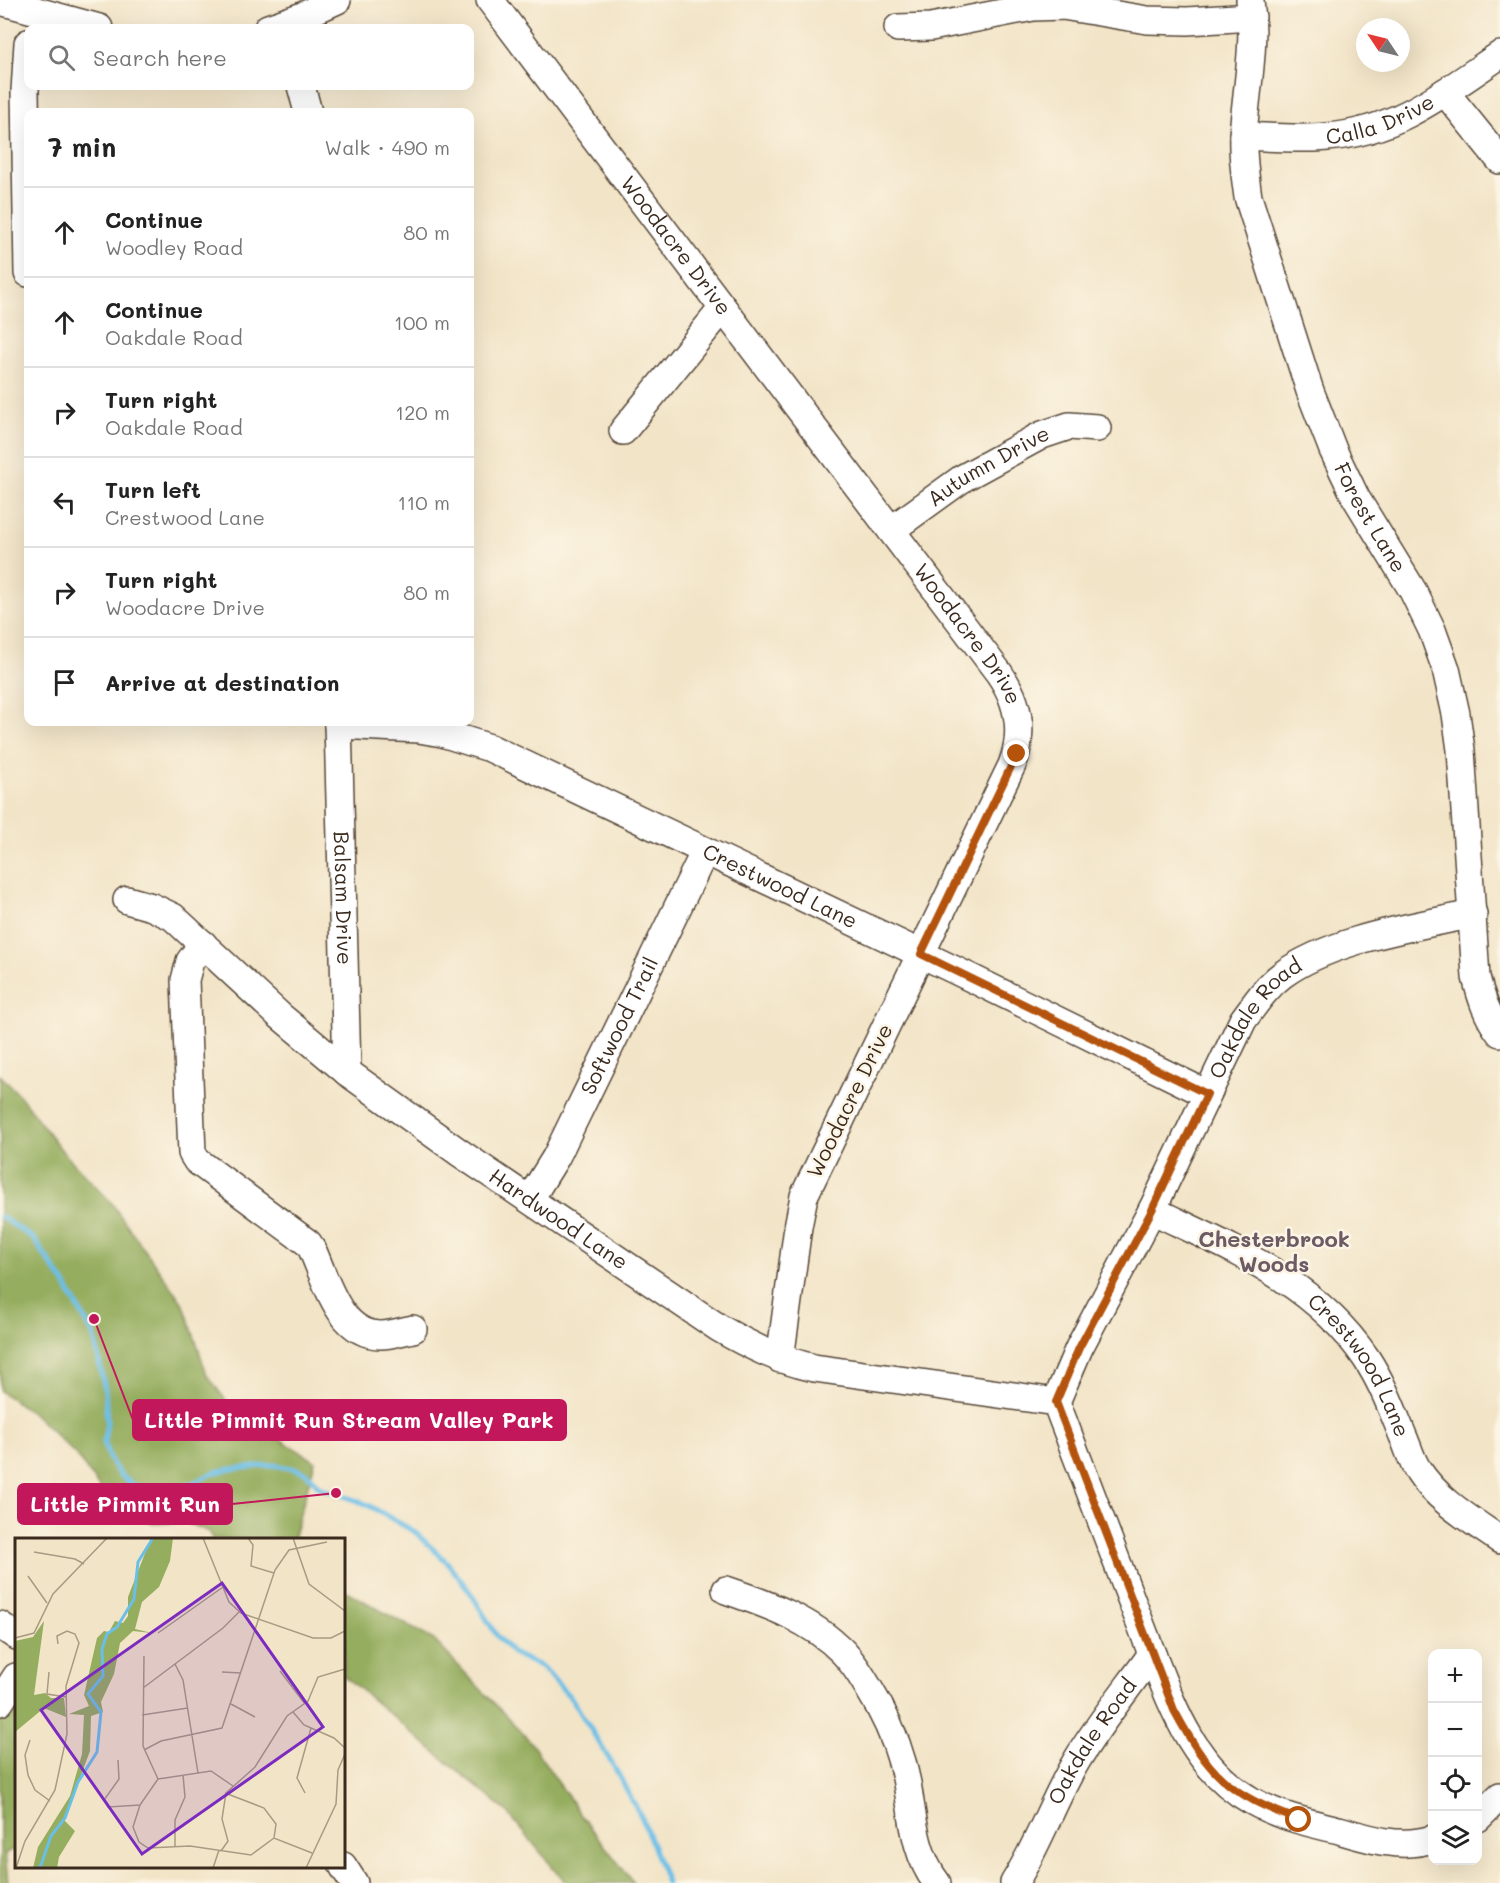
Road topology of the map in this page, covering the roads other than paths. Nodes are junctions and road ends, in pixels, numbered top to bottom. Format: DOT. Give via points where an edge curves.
graph roads {
  1 [pos="337,0"];
  2 [pos="490,0"];
  3 [pos="0,1"];
  4 [pos="1251,8"];
  5 [pos="33,19"];
  6 [pos="70,24"];
  7 [pos="285,24"];
  8 [pos="898,28"];
  9 [pos="1500,55"];
  10 [pos="25,90"];
  11 [pos="301,90"];
  12 [pos="1445,92"];
  13 [pos="25,108"];
  14 [pos="307,108"];
  15 [pos="1243,136"];
  16 [pos="1500,160"];
  17 [pos="723,308"];
  18 [pos="1097,428"];
  19 [pos="623,431"];
  20 [pos="891,530"];
  21 [pos="338,726"];
  22 [pos="378,726"];
  23 [pos="705,850"];
  24 [pos="127,900"];
  25 [pos="1473,914"];
  26 [pos="203,944"];
  27 [pos="921,954"];
  28 [pos="1492,998"];
  29 [pos="1500,1033"];
  30 [pos="347,1072"];
  31 [pos="1207,1094"];
  32 [pos="530,1200"];
  33 [pos="1152,1210"];
  34 [pos="413,1329"];
  35 [pos="780,1359"];
  36 [pos="1056,1402"];
  37 [pos="1500,1540"];
  38 [pos="726,1590"];
  39 [pos="0,1625"];
  40 [pos="15,1635"];
  41 [pos="1152,1654"];
  42 [pos="15,1679"];
  43 [pos="0,1702"];
  44 [pos="1500,1796"];
  45 [pos="1482,1814"];
  46 [pos="1428,1840"];
  47 [pos="344,1868"];
  48 [pos="354,1883"];
  49 [pos="937,1883"];
  50 [pos="1014,1883"];
  1 -- 7 [label="street"];
  2 -- 17 [label="street, Woodacre Drive"];
  3 -- 5 [label="street"];
  4 -- 8 [label="street" via="1187,21 1147,20 1063,6 1033,7 931,27"];
  4 -- 15 [label="street, Forest Lane" via="1252,63"];
  5 -- 6 [label="street"];
  9 -- 12 [label="street, Calla Drive"];
  10 -- 13 [label="street"];
  11 -- 14 [label="street"];
  12 -- 15 [label="street, Calla Drive" via="1419,110 1361,132 1327,137"];
  12 -- 16 [label="street"];
  15 -- 25 [label="street, Forest Lane" via="1248,196 1310,391 1356,498 1413,591 1446,669 1461,750"];
  17 -- 19 [label="street"];
  17 -- 20 [label="street, Woodacre Drive"];
  18 -- 20 [label="street, Autumn Drive" via="1069,426 1042,435 963,478"];
  20 -- 27 [label="street, Woodacre Drive" via="1006,684 1020,724 1012,765"];
  21 -- 30 [label="street, Balsam Drive"];
  22 -- 23 [label="street, Crestwood Lane" via="419,729 465,739"];
  23 -- 27 [label="street, Crestwood Lane"];
  23 -- 32 [label="street, Softwood Trail" via="556,1157"];
  24 -- 26 [label="street, Hardwood Lane" via="173,917"];
  25 -- 28 [label="street, Forest Lane" via="1476,977"];
  25 -- 31 [label="street, Oakdale Road" via="1331,949 1281,976 1243,1020"];
  26 -- 30 [label="street, Hardwood Lane"];
  26 -- 34 [label="street" via="190,961 185,980 192,1153 197,1161 308,1243 340,1311 355,1327 381,1335"];
  27 -- 31 [label="street, Crestwood Lane"];
  27 -- 35 [label="street, Woodacre Drive" via="804,1196"];
  28 -- 29 [label="street, Forest Lane" via="1493,1023"];
  30 -- 32 [label="street, Hardwood Lane"];
  31 -- 33 [label="street, Oakdale Road"];
  32 -- 35 [label="street, Hardwood Lane" via="719,1328"];
  33 -- 36 [label="street, Oakdale Road" via="1079,1348"];
  33 -- 37 [label="street, Crestwood Lane" via="1254,1260 1316,1301 1366,1358 1385,1391 1416,1468 1428,1484 1446,1503"];
  35 -- 36 [label="street, Hardwood Lane" via="814,1368"];
  36 -- 41 [label="street"];
  38 -- 49 [label="street" via="789,1614 817,1631 842,1652 864,1679 896,1742 921,1856"];
  39 -- 40 [label="street"];
  41 -- 46 [label="street" via="1192,1743 1227,1784 1252,1801 1299,1820 1381,1842"];
  41 -- 50 [label="street, Oakdale Road" via="1078,1759"];
  42 -- 43 [label="street"];
  44 -- 45 [label="street"];
  47 -- 48 [label="street"];
}
